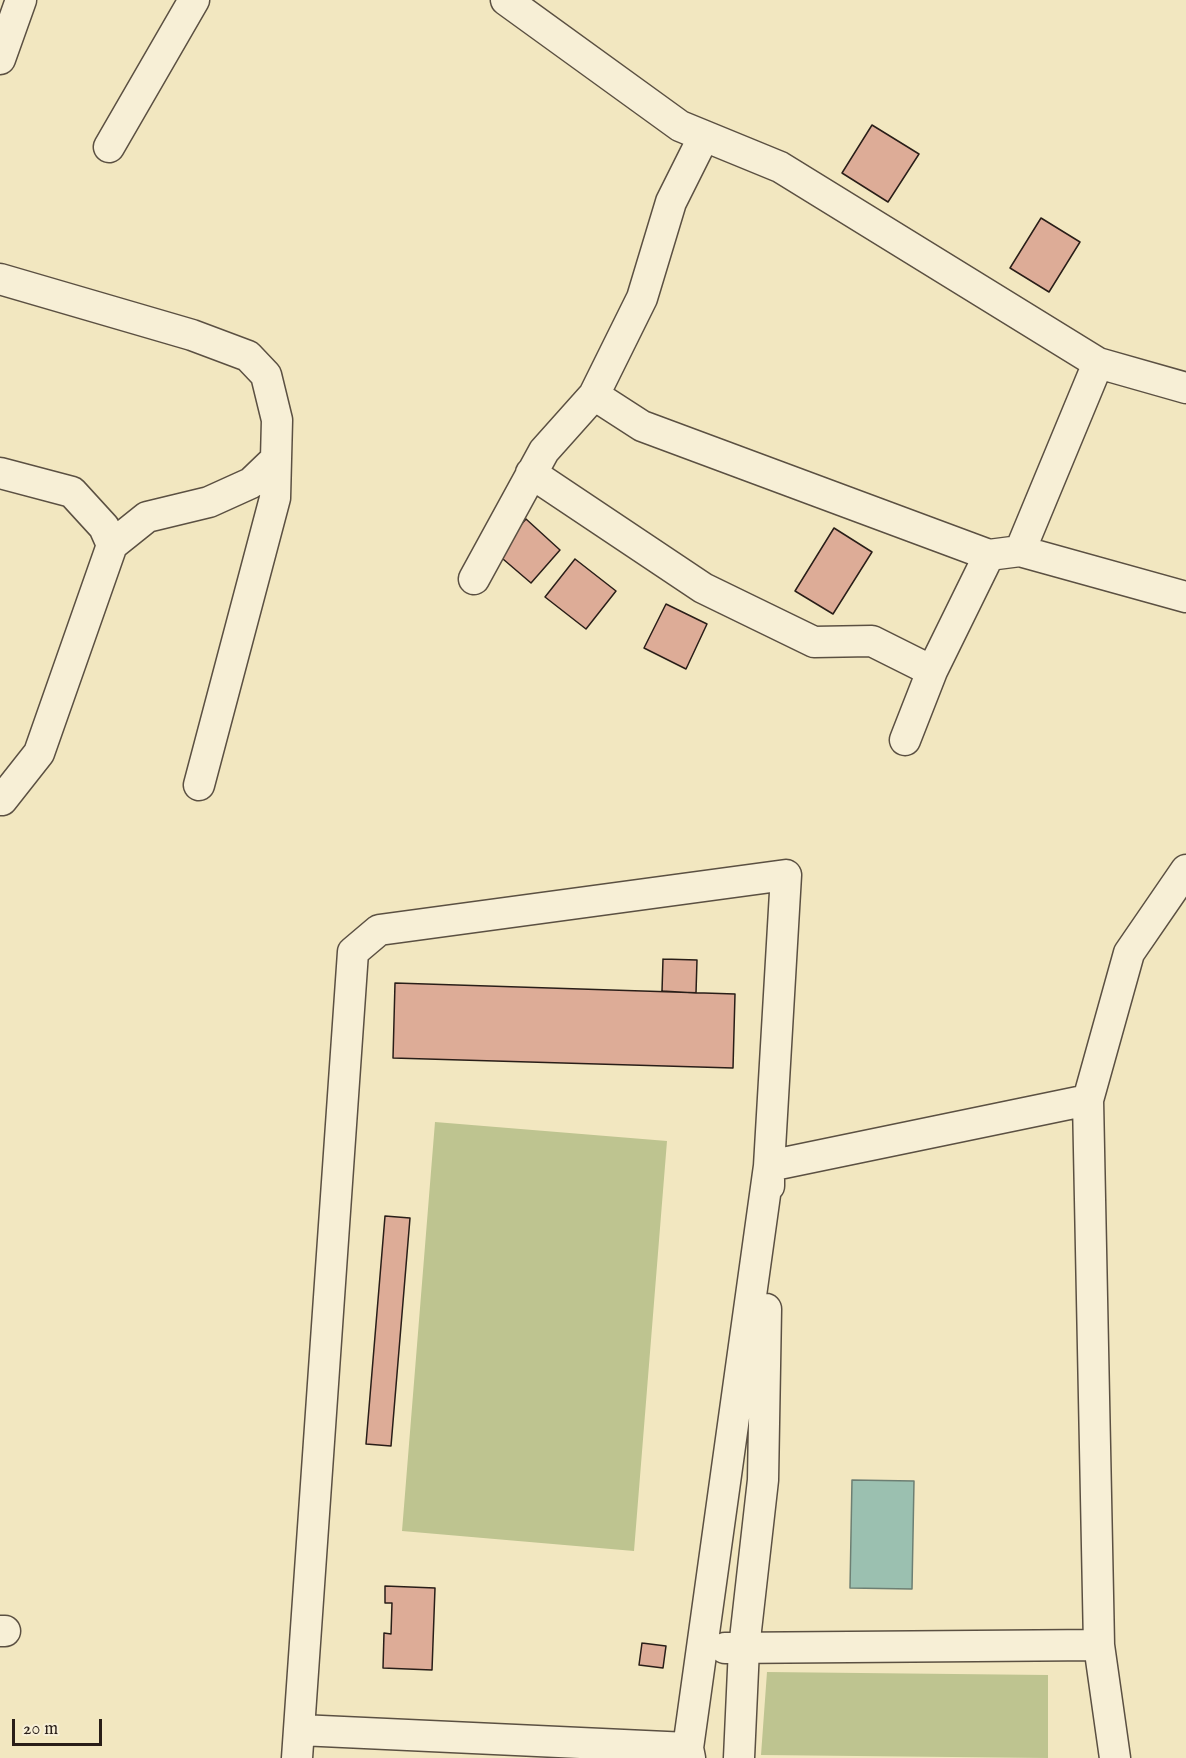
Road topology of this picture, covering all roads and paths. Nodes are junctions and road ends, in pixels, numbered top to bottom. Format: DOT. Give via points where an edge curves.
graph roads {
  1 [pos="21,0"];
  2 [pos="194,0"];
  3 [pos="506,0"];
  4 [pos="0,59"];
  5 [pos="704,136"];
  6 [pos="109,147"];
  7 [pos="0,279"];
  8 [pos="1098,363"];
  9 [pos="1186,388"];
  10 [pos="594,395"];
  11 [pos="276,459"];
  12 [pos="0,473"];
  13 [pos="531,473"];
  14 [pos="112,545"];
  15 [pos="1020,551"];
  16 [pos="989,555"];
  17 [pos="474,579"];
  18 [pos="1186,597"];
  19 [pos="932,671"];
  20 [pos="905,740"];
  21 [pos="200,785"];
  22 [pos="0,803"];
  23 [pos="1186,870"];
  24 [pos="1088,1101"];
  25 [pos="769,1166"];
  26 [pos="1099,1646"];
  27 [pos="704,1648"];
  28 [pos="744,1648"];
  29 [pos="299,1744"];
  30 [pos="689,1753"];
  31 [pos="739,1758"];
  32 [pos="1115,1758"];
  1 -- 4 [label="street"];
  2 -- 6 [label="street"];
  3 -- 5 [label="street" via="680,126"];
  5 -- 8 [label="street" via="780,167"];
  5 -- 10 [label="street" via="671,202 642,298"];
  7 -- 11 [label="street" via="192,335 248,356 266,375 278,420"];
  8 -- 9 [label="street"];
  8 -- 15 [label="street"];
  10 -- 13 [label="street" via="544,451"];
  10 -- 16 [label="street" via="642,426"];
  11 -- 14 [label="street" via="251,483 209,502 147,517"];
  11 -- 21 [label="street" via="275,498"];
  12 -- 14 [label="street" via="72,492 104,527"];
  13 -- 17 [label="street"];
  13 -- 19 [label="street" via="703,588 814,642 872,641"];
  14 -- 22 [label="street" via="39,753"];
  15 -- 16 [label="street"];
  15 -- 18 [label="street"];
  16 -- 19 [label="street"];
  19 -- 20 [label="street"];
  23 -- 24 [label="street" via="1129,953"];
  24 -- 25 [label="street"];
  24 -- 26 [label="street"];
  25 -- 27 [label="street"];
  25 -- 28 [label="street" via="763,1480"];
  25 -- 29 [label="street" via="786,875 380,930 353,952"];
  26 -- 28 [label="street"];
  26 -- 32 [label="street"];
  27 -- 28 [label="street"];
  27 -- 30 [label="street"];
  28 -- 31 [label="street"];
  29 -- 30 [label="street"];
}
